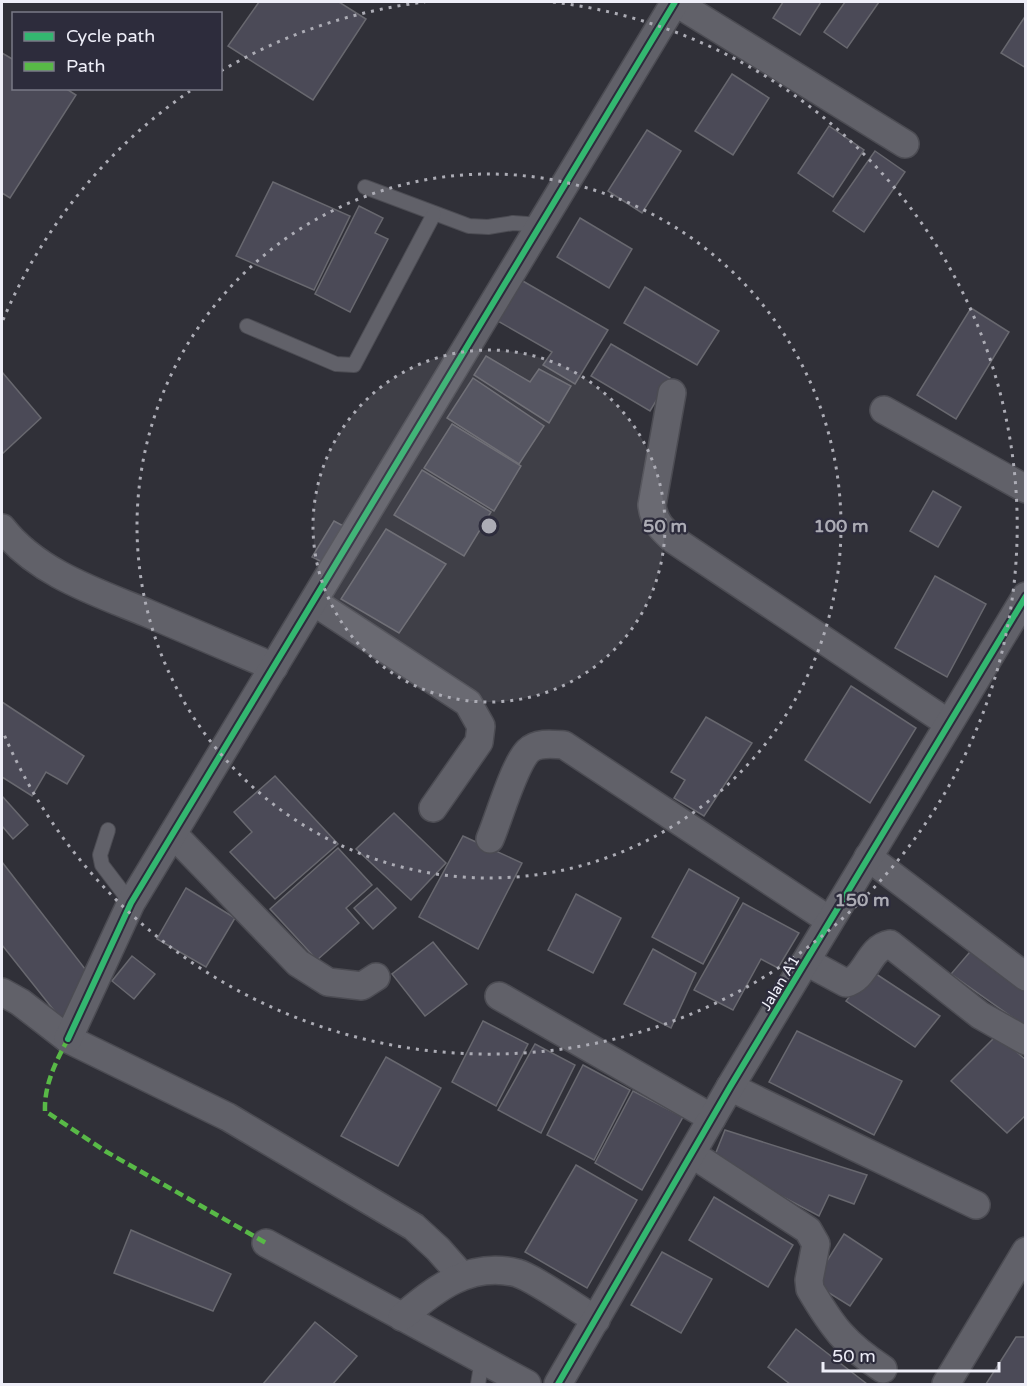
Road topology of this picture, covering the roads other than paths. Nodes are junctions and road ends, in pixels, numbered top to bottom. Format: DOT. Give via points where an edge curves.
graph roads {
  1 [pos="675,2"];
  2 [pos="905,144"];
  3 [pos="365,187"];
  4 [pos="434,214"];
  5 [pos="541,225"];
  6 [pos="247,326"];
  7 [pos="672,393"];
  8 [pos="884,410"];
  9 [pos="1026,489"];
  10 [pos="2,528"];
  11 [pos="1026,596"];
  12 [pos="314,602"];
  13 [pos="274,667"];
  14 [pos="948,723"];
  15 [pos="433,808"];
  16 [pos="108,830"];
  17 [pos="173,834"];
  18 [pos="490,839"];
  19 [pos="868,857"];
  20 [pos="131,903"];
  21 [pos="830,920"];
  22 [pos="807,962"];
  23 [pos="376,977"];
  24 [pos="1026,977"];
  25 [pos="2,992"];
  26 [pos="499,996"];
  27 [pos="68,1039"];
  28 [pos="1026,1041"];
  29 [pos="730,1087"];
  30 [pos="712,1118"];
  31 [pos="692,1154"];
  32 [pos="976,1205"];
  33 [pos="266,1243"];
  34 [pos="1026,1251"];
  35 [pos="461,1275"];
  36 [pos="1017,1288"];
  37 [pos="402,1317"];
  38 [pos="596,1320"];
  39 [pos="883,1369"];
  40 [pos="480,1372"];
  41 [pos="527,1384"];
  42 [pos="558,1384"];
  43 [pos="946,1384"];
  1 -- 2 [label="street"];
  1 -- 5 [label="street"];
  3 -- 4 [label="lane"];
  4 -- 5 [label="lane" via="469,226"];
  4 -- 6 [label="lane" via="354,364 336,364"];
  5 -- 12 [label="street"];
  7 -- 14 [label="street" via="651,505 661,528"];
  8 -- 9 [label="street"];
  10 -- 13 [label="street" via="41,564 75,583"];
  11 -- 14 [label="street, Jalan A1"];
  12 -- 13 [label="street"];
  12 -- 15 [label="street" via="468,703 481,726 479,742"];
  13 -- 17 [label="street"];
  14 -- 19 [label="street, Jalan A1"];
  16 -- 20 [label="lane" via="100,855 102,865"];
  17 -- 20 [label="street"];
  17 -- 23 [label="street" via="298,963 328,982 362,986"];
  18 -- 21 [label="street" via="529,750 546,743 564,745"];
  19 -- 21 [label="street, Jalan A1"];
  19 -- 24 [label="street"];
  20 -- 27 [label="street"];
  21 -- 22 [label="street, Jalan A1"];
  22 -- 28 [label="street" via="846,983 858,977 876,951 890,944 980,1015"];
  22 -- 29 [label="street, Jalan A1"];
  25 -- 27 [label="street"];
  26 -- 30 [label="street"];
  27 -- 35 [label="street" via="228,1118 414,1227"];
  29 -- 30 [label="street, Jalan A1"];
  29 -- 32 [label="street"];
  30 -- 31 [label="street, Jalan A1"];
  31 -- 38 [label="street, Jalan A1"];
  31 -- 39 [label="street" via="808,1230 816,1244 810,1289 839,1334 853,1349"];
  33 -- 37 [label="street"];
  34 -- 36 [label="street"];
  35 -- 37 [label="street" via="435,1289"];
  35 -- 38 [label="street" via="488,1270 518,1273"];
  36 -- 43 [label="street"];
  37 -- 40 [label="street"];
  38 -- 42 [label="street, Jalan A1"];
  40 -- 41 [label="street"];
}
